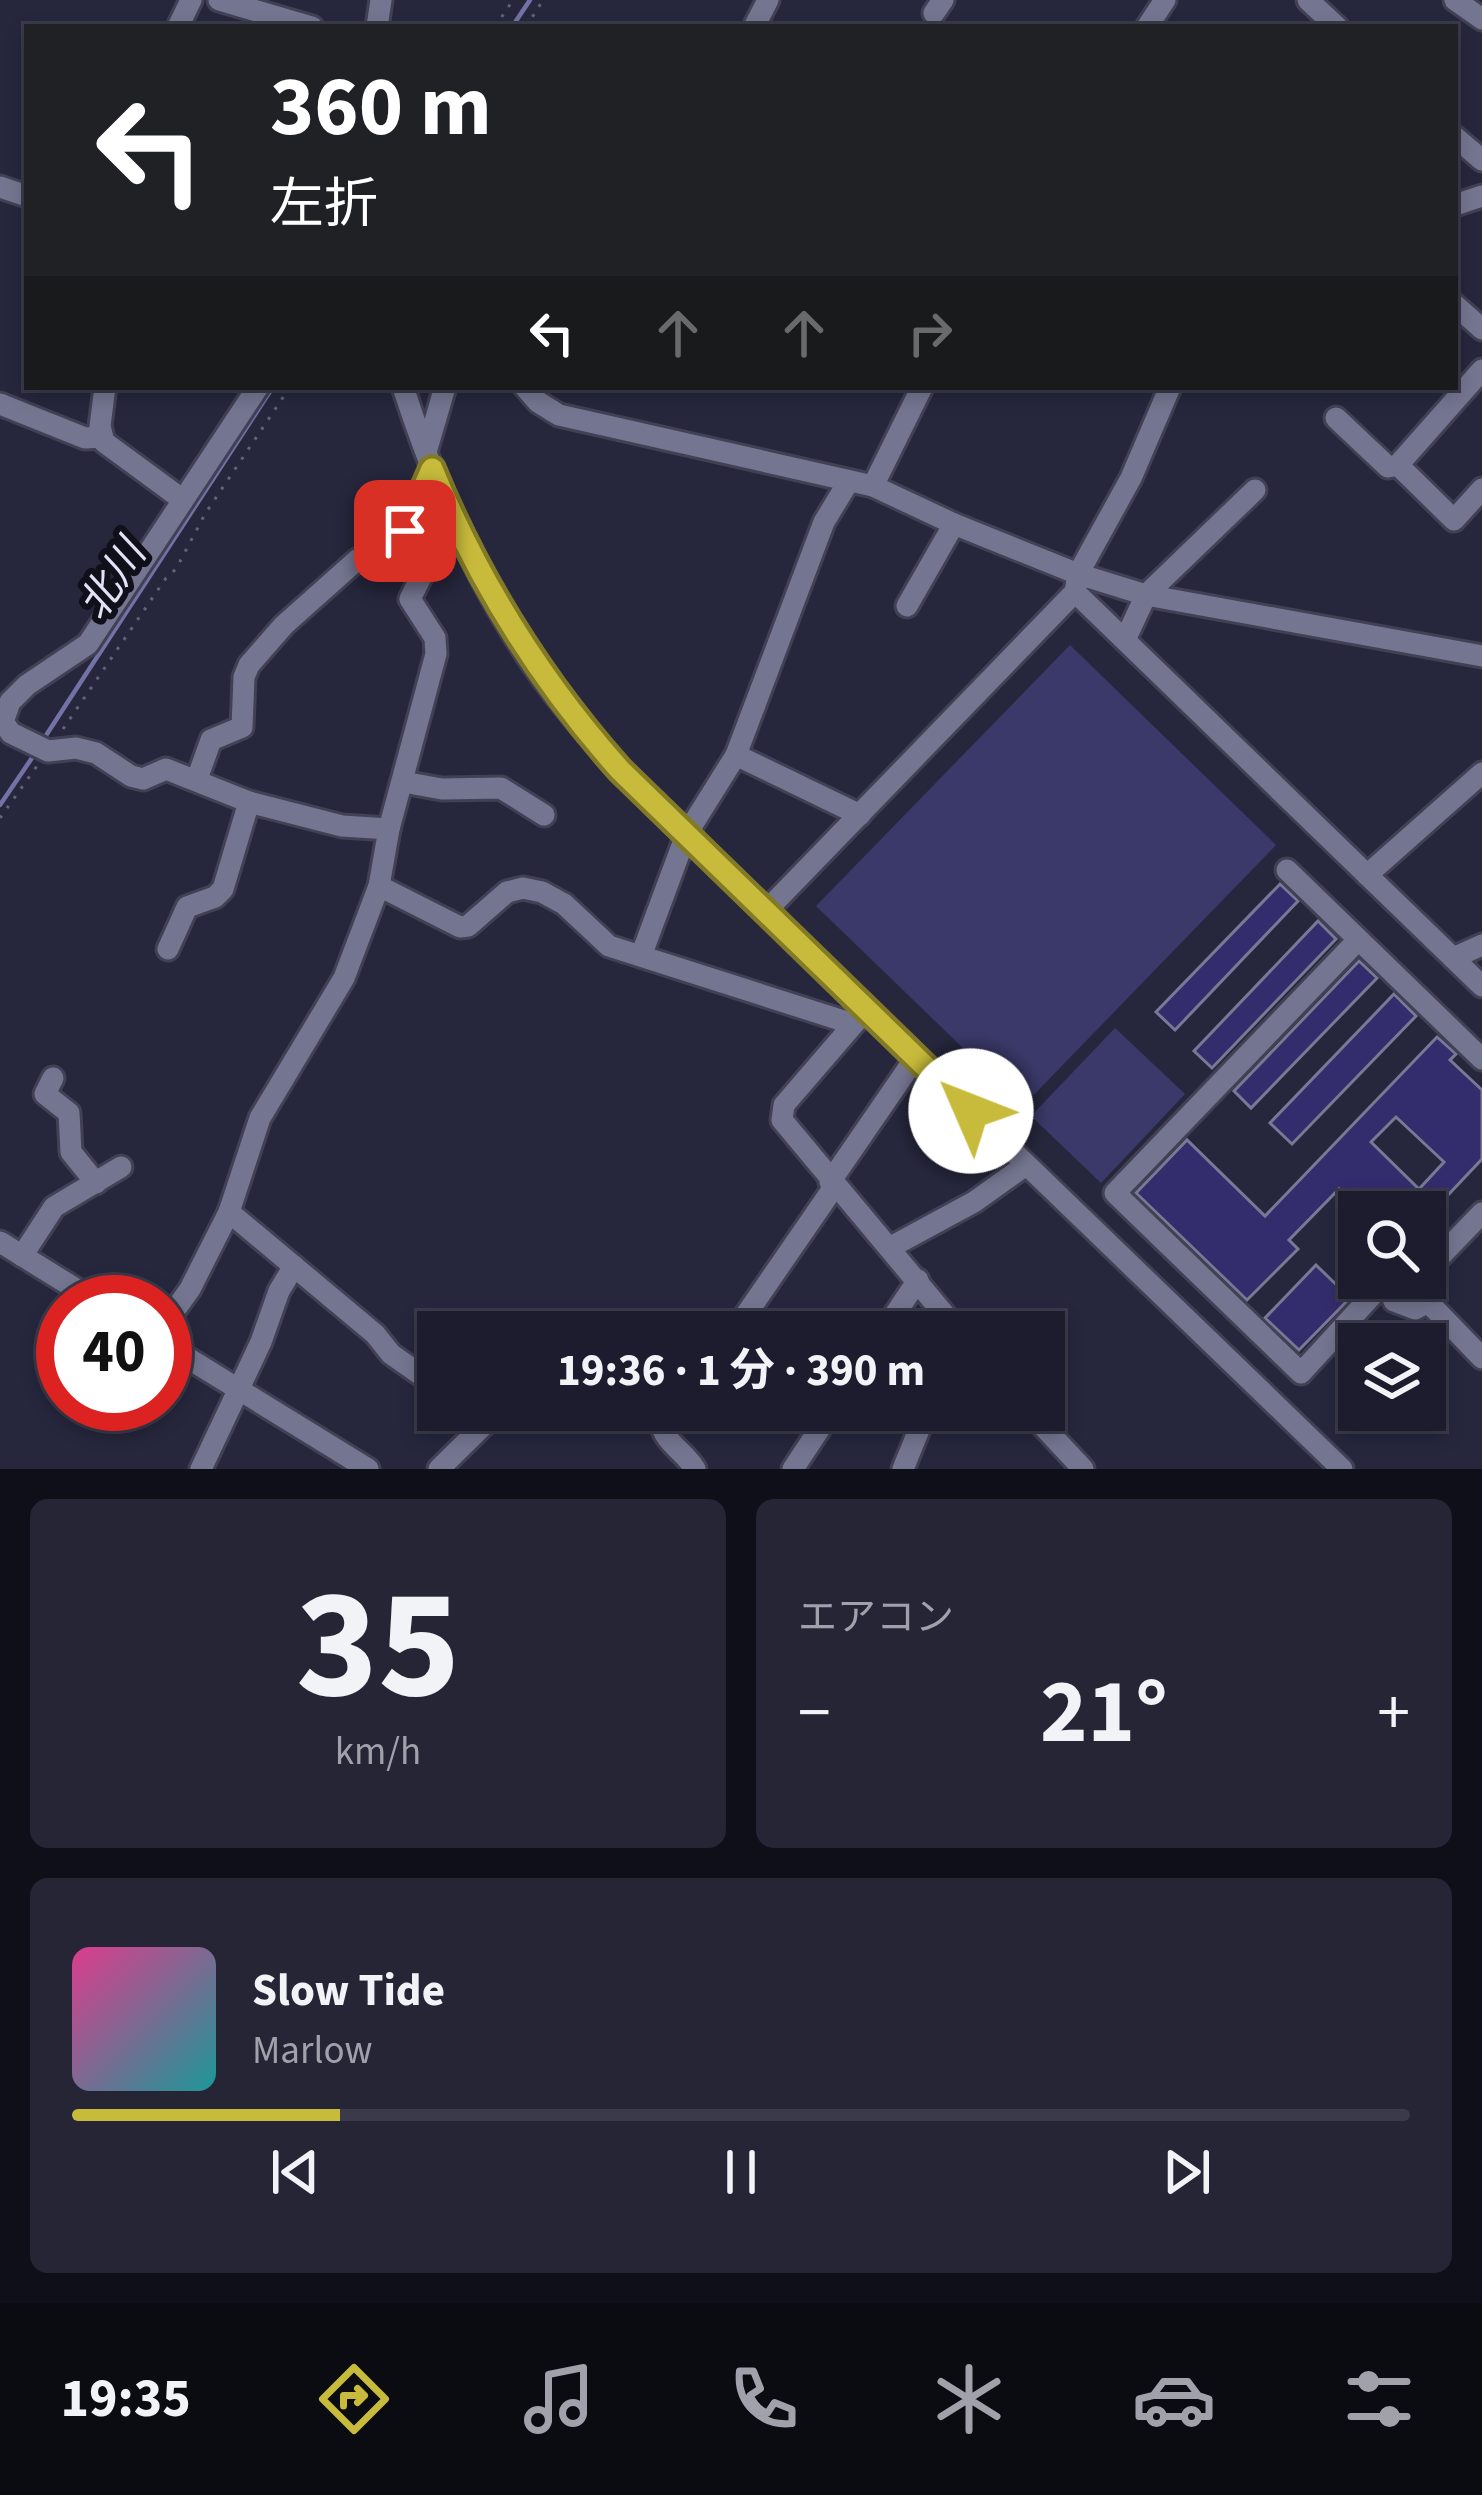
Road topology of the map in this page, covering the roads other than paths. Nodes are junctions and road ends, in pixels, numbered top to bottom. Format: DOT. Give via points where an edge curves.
graph roads {
  1 [pos="219,0"];
  2 [pos="1308,0"];
  3 [pos="1455,0"];
  4 [pos="1481,17"];
  5 [pos="303,24"];
  6 [pos="1334,24"];
  7 [pos="1458,307"];
  8 [pos="1482,329"];
  9 [pos="1482,370"];
  10 [pos="105,390"];
  11 [pos="256,390"];
  12 [pos="404,390"];
  13 [pos="444,390"];
  14 [pos="528,390"];
  15 [pos="921,390"];
  16 [pos="1169,390"];
  17 [pos="0,404"];
  18 [pos="1336,418"];
  19 [pos="102,437"];
  20 [pos="429,461"];
  21 [pos="1398,465"];
  22 [pos="849,481"];
  23 [pos="874,486"];
  24 [pos="1482,489"];
  25 [pos="1256,490"];
  26 [pos="196,508"];
  27 [pos="954,524"];
  28 [pos="405,531"];
  29 [pos="1077,583"];
  30 [pos="1146,595"];
  31 [pos="907,606"];
  32 [pos="1125,640"];
  33 [pos="1482,656"];
  34 [pos="33,743"];
  35 [pos="0,754"];
  36 [pos="736,755"];
  37 [pos="1482,773"];
  38 [pos="197,779"];
  39 [pos="403,782"];
  40 [pos="249,802"];
  41 [pos="544,815"];
  42 [pos="860,815"];
  43 [pos="389,829"];
  44 [pos="686,835"];
  45 [pos="1287,870"];
  46 [pos="1367,875"];
  47 [pos="379,886"];
  48 [pos="766,912"];
  49 [pos="1358,940"];
  50 [pos="1482,945"];
  51 [pos="168,949"];
  52 [pos="641,956"];
  53 [pos="1453,958"];
  54 [pos="1482,986"];
  55 [pos="861,1017"];
  56 [pos="916,1057"];
  57 [pos="1482,1059"];
  58 [pos="53,1078"];
  59 [pos="1026,1165"];
  60 [pos="121,1167"];
  61 [pos="96,1183"];
  62 [pos="832,1185"];
  63 [pos="229,1212"];
  64 [pos="1482,1213"];
  65 [pos="0,1242"];
  66 [pos="889,1248"];
  67 [pos="1446,1250"];
  68 [pos="22,1256"];
  69 [pos="294,1266"];
  70 [pos="53,1275"];
  71 [pos="918,1280"];
  72 [pos="192,1285"];
  73 [pos="1369,1299"];
  74 [pos="1394,1299"];
  75 [pos="1429,1299"];
  76 [pos="1428,1302"];
  77 [pos="748,1311"];
  78 [pos="897,1311"];
  79 [pos="941,1311"];
  80 [pos="1482,1358"];
  81 [pos="192,1361"];
  82 [pos="417,1372"];
  83 [pos="237,1390"];
  84 [pos="470,1431"];
  85 [pos="663,1431"];
  86 [pos="818,1431"];
  87 [pos="918,1431"];
  88 [pos="1048,1431"];
  89 [pos="201,1469"];
  90 [pos="368,1469"];
  91 [pos="439,1469"];
  92 [pos="695,1469"];
  93 [pos="793,1469"];
  94 [pos="903,1469"];
  95 [pos="1083,1469"];
  96 [pos="1342,1469"];
  1 -- 5 [label="street"];
  2 -- 6 [label="street"];
  3 -- 4 [label="street"];
  7 -- 8 [label="street"];
  9 -- 21 [label="street"];
  10 -- 19 [label="street"];
  11 -- 26 [label="street"];
  12 -- 20 [label="street"];
  13 -- 20 [label="street"];
  14 -- 22 [label="street" via="560,415"];
  15 -- 23 [label="street"];
  16 -- 29 [label="street"];
  17 -- 19 [label="street" via="85,438"];
  18 -- 21 [label="street" via="1388,467"];
  19 -- 26 [label="street"];
  20 -- 28 [label="street"];
  20 -- 44 [label="street" via="531,660 580,725"];
  21 -- 24 [label="street" via="1454,520"];
  22 -- 23 [label="street"];
  22 -- 36 [label="street" via="824,522"];
  23 -- 27 [label="street"];
  25 -- 30 [label="street"];
  26 -- 34 [label="street" via="88,644 10,702 3,722"];
  27 -- 29 [label="street"];
  27 -- 31 [label="street"];
  28 -- 38 [label="street" via="357,560 250,665 242,727 211,740"];
  28 -- 39 [label="street" via="431,556 410,599 436,654"];
  29 -- 30 [label="street"];
  29 -- 32 [label="street"];
  29 -- 42 [label="street"];
  30 -- 32 [label="street"];
  30 -- 33 [label="street"];
  32 -- 46 [label="street"];
  34 -- 35 [label="street"];
  34 -- 38 [label="street" via="96,753 143,779 166,769"];
  36 -- 42 [label="street"];
  36 -- 44 [label="street"];
  37 -- 46 [label="street"];
  38 -- 40 [label="street"];
  39 -- 41 [label="street" via="501,788"];
  39 -- 43 [label="street"];
  40 -- 43 [label="street"];
  40 -- 51 [label="street" via="223,889 187,907"];
  42 -- 48 [label="street"];
  43 -- 47 [label="street"];
  44 -- 48 [label="street"];
  44 -- 52 [label="street"];
  45 -- 49 [label="street"];
  46 -- 53 [label="street"];
  47 -- 52 [label="street" via="460,927 507,892 542,892 609,946"];
  47 -- 63 [label="street" via="327,1011 249,1142"];
  48 -- 55 [label="street"];
  49 -- 57 [label="street"];
  49 -- 73 [label="street" via="1115,1193 1301,1373"];
  50 -- 53 [label="street"];
  52 -- 55 [label="street"];
  53 -- 54 [label="street"];
  55 -- 56 [label="street"];
  55 -- 62 [label="street" via="782,1113"];
  56 -- 59 [label="street"];
  56 -- 62 [label="street"];
  58 -- 61 [label="street" via="45,1094 69,1114 71,1153"];
  59 -- 66 [label="street"];
  59 -- 96 [label="street"];
  60 -- 61 [label="street"];
  61 -- 68 [label="street" via="46,1214"];
  62 -- 66 [label="street"];
  62 -- 77 [label="street"];
  63 -- 69 [label="street"];
  63 -- 72 [label="street"];
  64 -- 67 [label="street"];
  65 -- 68 [label="street"];
  66 -- 71 [label="street"];
  68 -- 70 [label="street"];
  69 -- 82 [label="street"];
  69 -- 83 [label="street"];
  71 -- 78 [label="street"];
  71 -- 79 [label="street"];
  74 -- 76 [label="street" via="1407,1309"];
  75 -- 76 [label="street"];
  76 -- 80 [label="street"];
  81 -- 83 [label="street"];
  83 -- 89 [label="street"];
  83 -- 90 [label="street"];
  84 -- 91 [label="street"];
  85 -- 92 [label="street"];
  86 -- 93 [label="street"];
  87 -- 94 [label="street"];
  88 -- 95 [label="street"];
}
